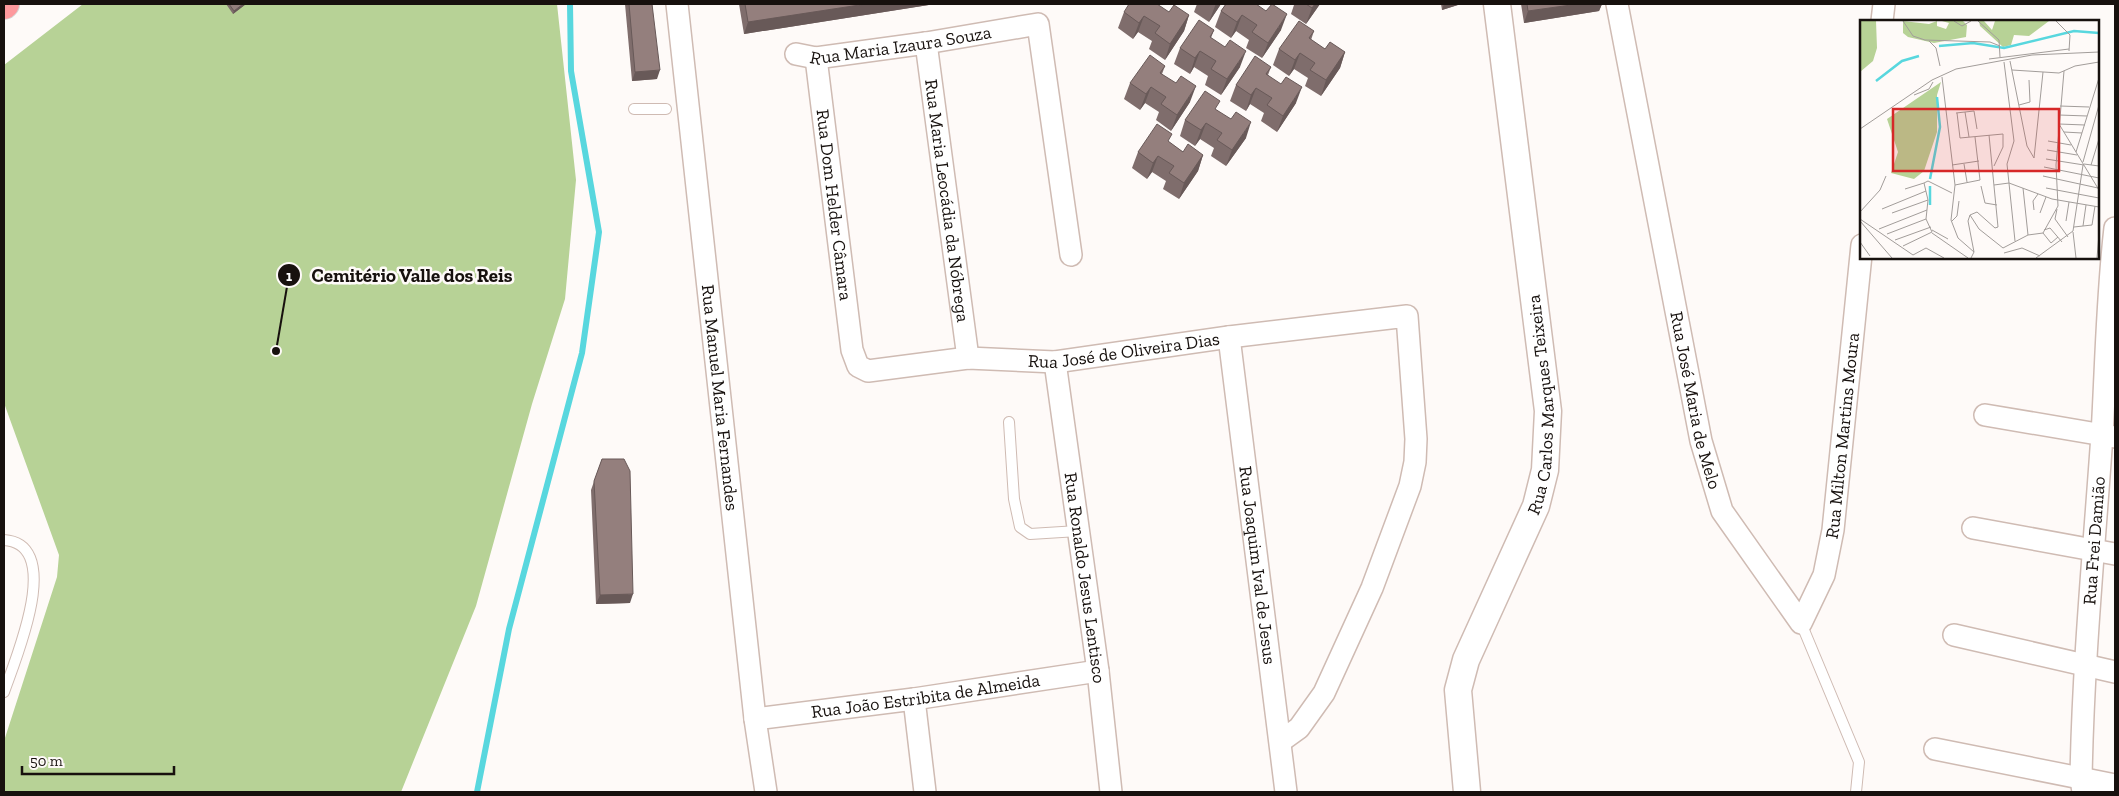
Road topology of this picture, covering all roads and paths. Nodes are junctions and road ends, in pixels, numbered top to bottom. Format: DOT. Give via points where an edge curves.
graph roads {
  1 [pos="677,4"];
  2 [pos="1497,4"];
  3 [pos="1617,4"];
  4 [pos="1884,4"];
  5 [pos="1882,20"];
  6 [pos="926,43"];
  7 [pos="806,56"];
  8 [pos="634,109"];
  9 [pos="666,109"];
  10 [pos="2115,228"];
  11 [pos="1071,256"];
  12 [pos="1861,259"];
  13 [pos="1229,337"];
  14 [pos="852,350"];
  15 [pos="968,358"];
  16 [pos="1054,362"];
  17 [pos="1985,414"];
  18 [pos="1009,422"];
  19 [pos="2109,436"];
  20 [pos="1973,528"];
  21 [pos="1078,531"];
  22 [pos="4,540"];
  23 [pos="2092,552"];
  24 [pos="2115,554"];
  25 [pos="1801,623"];
  26 [pos="1954,635"];
  27 [pos="2085,666"];
  28 [pos="1098,671"];
  29 [pos="2115,672"];
  30 [pos="4,692"];
  31 [pos="914,699"];
  32 [pos="755,719"];
  33 [pos="1281,741"];
  34 [pos="1935,749"];
  35 [pos="2115,785"];
  36 [pos="2082,786"];
  37 [pos="766,792"];
  38 [pos="925,792"];
  39 [pos="1112,792"];
  40 [pos="1286,792"];
  41 [pos="1467,792"];
  42 [pos="1856,792"];
  1 -- 32 [label="street, Rua Manuel Maria Fernandes" via="692,62"];
  2 -- 41 [label="street, Rua Carlos Marques Teixeira" via="1548,436 1545,470 1536,506 1466,660 1458,690"];
  3 -- 25 [label="street, Rua José Maria de Melo" via="1711,480 1722,511"];
  4 -- 5 [label="street"];
  6 -- 7 [label="street, Rua Maria Izaura Souza"];
  6 -- 11 [label="street, Rua Maria Izaura Souza" via="1038,24"];
  6 -- 15 [label="street, Rua Maria Leocádia da Nóbrega"];
  7 -- 14 [label="street, Rua Dom Helder Câmara"];
  8 -- 9 [label="lane"];
  10 -- 19 [label="street, Rua Frei Damião" via="2109,276"];
  12 -- 25 [label="street, Rua Milton Martins Moura" via="1833,530 1824,575"];
  13 -- 16 [label="street, Rua José de Oliveira Dias"];
  13 -- 33 [label="street, Rua Joaquim Ival de Jesus"];
  13 -- 33 [label="street, Rua José de Oliveira Dias" via="1408,316 1416,439 1410,486 1372,588 1324,693 1299,728"];
  14 -- 15 [label="street, Rua José de Oliveira Dias" via="858,366 868,370"];
  15 -- 16 [label="street, Rua José de Oliveira Dias"];
  16 -- 21 [label="street, Rua Ronaldo Jesus Lentisco"];
  17 -- 19 [label="street"];
  18 -- 21 [label="lane" via="1014,499 1020,527 1030,534"];
  19 -- 23 [label="street, Rua Frei Damião"];
  20 -- 23 [label="street"];
  21 -- 28 [label="street, Rua Ronaldo Jesus Lentisco"];
  22 -- 30 [label="lane" via="24,546 34,562 35,581 22,639"];
  23 -- 24 [label="street"];
  23 -- 27 [label="street, Rua Frei Damião"];
  25 -- 42 [label="lane, Rua José Maria de Melo" via="1859,762"];
  26 -- 27 [label="street"];
  27 -- 29 [label="street"];
  27 -- 36 [label="street, Rua Frei Damião"];
  28 -- 31 [label="street, Rua João Estribita de Almeida"];
  28 -- 39 [label="street, Rua Ronaldo Jesus Lentisco"];
  31 -- 32 [label="street, Rua João Estribita de Almeida"];
  31 -- 38 [label="street"];
  32 -- 37 [label="street, Rua Manuel Maria Fernandes"];
  33 -- 40 [label="street, Rua Joaquim Ival de Jesus"];
  34 -- 36 [label="street"];
  35 -- 36 [label="street"];
}
